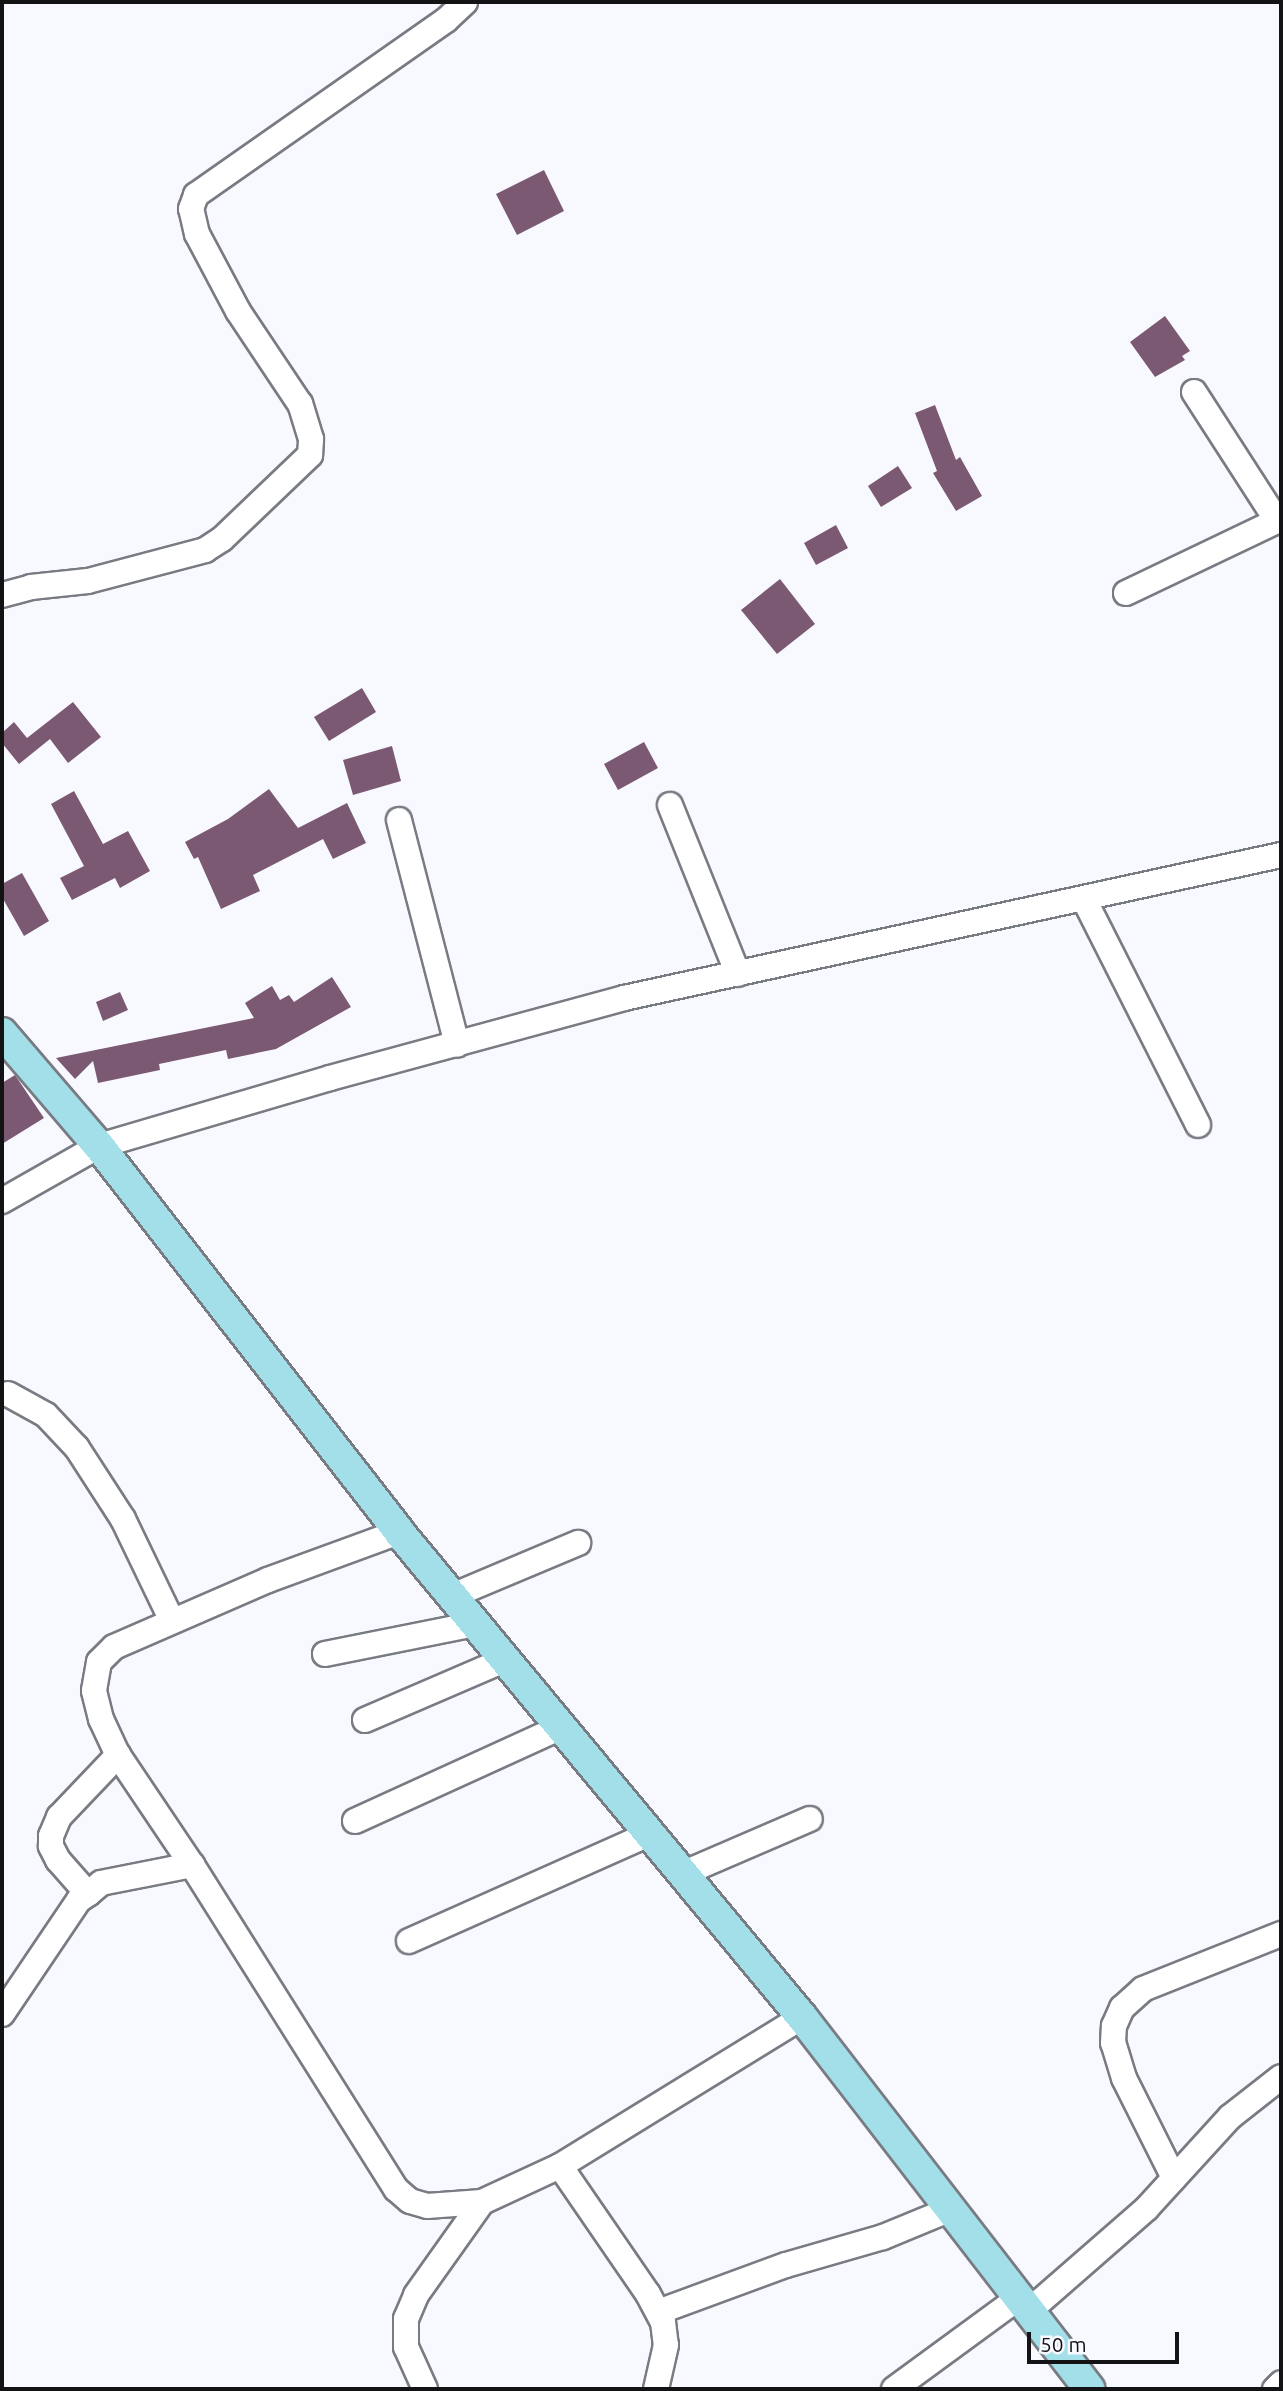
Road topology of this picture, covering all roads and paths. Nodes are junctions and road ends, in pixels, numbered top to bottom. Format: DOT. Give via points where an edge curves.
graph roads {
  1 [pos="465,2"];
  2 [pos="1194,393"];
  3 [pos="1279,520"];
  4 [pos="1126,593"];
  5 [pos="2,595"];
  6 [pos="670,805"];
  7 [pos="399,820"];
  8 [pos="1281,855"];
  9 [pos="1084,899"];
  10 [pos="738,974"];
  11 [pos="2,1033"];
  12 [pos="457,1045"];
  13 [pos="1198,1125"];
  14 [pos="99,1146"];
  15 [pos="2,1201"];
  16 [pos="8,1394"];
  17 [pos="399,1532"];
  18 [pos="578,1543"];
  19 [pos="452,1596"];
  20 [pos="172,1621"];
  21 [pos="475,1624"];
  22 [pos="325,1654"];
  23 [pos="503,1660"];
  24 [pos="365,1720"];
  25 [pos="561,1727"];
  26 [pos="118,1755"];
  27 [pos="810,1819"];
  28 [pos="355,1821"];
  29 [pos="649,1834"];
  30 [pos="192,1865"];
  31 [pos="682,1874"];
  32 [pos="88,1894"];
  33 [pos="1281,1934"];
  34 [pos="409,1941"];
  35 [pos="2,2014"];
  36 [pos="802,2017"];
  37 [pos="1281,2077"];
  38 [pos="560,2166"];
  39 [pos="1174,2178"];
  40 [pos="482,2202"];
  41 [pos="951,2209"];
  42 [pos="1023,2305"];
  43 [pos="658,2312"];
  44 [pos="1281,2383"];
  45 [pos="425,2389"];
  46 [pos="656,2389"];
  47 [pos="894,2389"];
  48 [pos="1090,2389"];
  49 [pos="1275,2389"];
  1 -- 5 [label="street" via="446,20 196,195 191,209 197,234 237,312 300,404 311,439 310,456 205,550 88,581"];
  2 -- 3 [label="street"];
  3 -- 4 [label="street"];
  6 -- 10 [label="street"];
  7 -- 12 [label="street"];
  8 -- 9 [label="street"];
  9 -- 10 [label="street"];
  9 -- 13 [label="street"];
  10 -- 12 [label="street" via="624,998"];
  11 -- 14 [label="main road"];
  12 -- 14 [label="street"];
  14 -- 15 [label="street"];
  14 -- 17 [label="main road"];
  16 -- 20 [label="street" via="46,1415 77,1448 123,1519"];
  17 -- 19 [label="main road"];
  17 -- 20 [label="street"];
  18 -- 19 [label="street"];
  19 -- 21 [label="main road"];
  20 -- 26 [label="street" via="114,1647 99,1662 94,1691"];
  21 -- 22 [label="street"];
  21 -- 23 [label="main road"];
  23 -- 24 [label="street"];
  23 -- 25 [label="main road"];
  25 -- 28 [label="street"];
  25 -- 29 [label="main road"];
  26 -- 30 [label="street"];
  26 -- 32 [label="street" via="59,1816 51,1836 58,1860"];
  27 -- 31 [label="street"];
  29 -- 31 [label="main road"];
  29 -- 34 [label="street"];
  30 -- 32 [label="street" via="101,1883"];
  30 -- 40 [label="street" via="396,2189 410,2201 427,2206"];
  31 -- 36 [label="main road"];
  32 -- 35 [label="street" via="79,1900"];
  33 -- 39 [label="street" via="1143,1989 1122,2008 1114,2026 1113,2043 1124,2078"];
  36 -- 38 [label="street"];
  36 -- 41 [label="main road"];
  37 -- 39 [label="street" via="1230,2117"];
  38 -- 40 [label="street"];
  38 -- 43 [label="street"];
  39 -- 42 [label="street" via="1146,2210"];
  40 -- 45 [label="street" via="416,2295 407,2319 406,2347"];
  41 -- 42 [label="main road"];
  41 -- 43 [label="street" via="883,2237 786,2265"];
  42 -- 47 [label="street"];
  42 -- 48 [label="main road"];
  43 -- 46 [label="street" via="666,2345"];
  44 -- 49 [label="street"];
}
